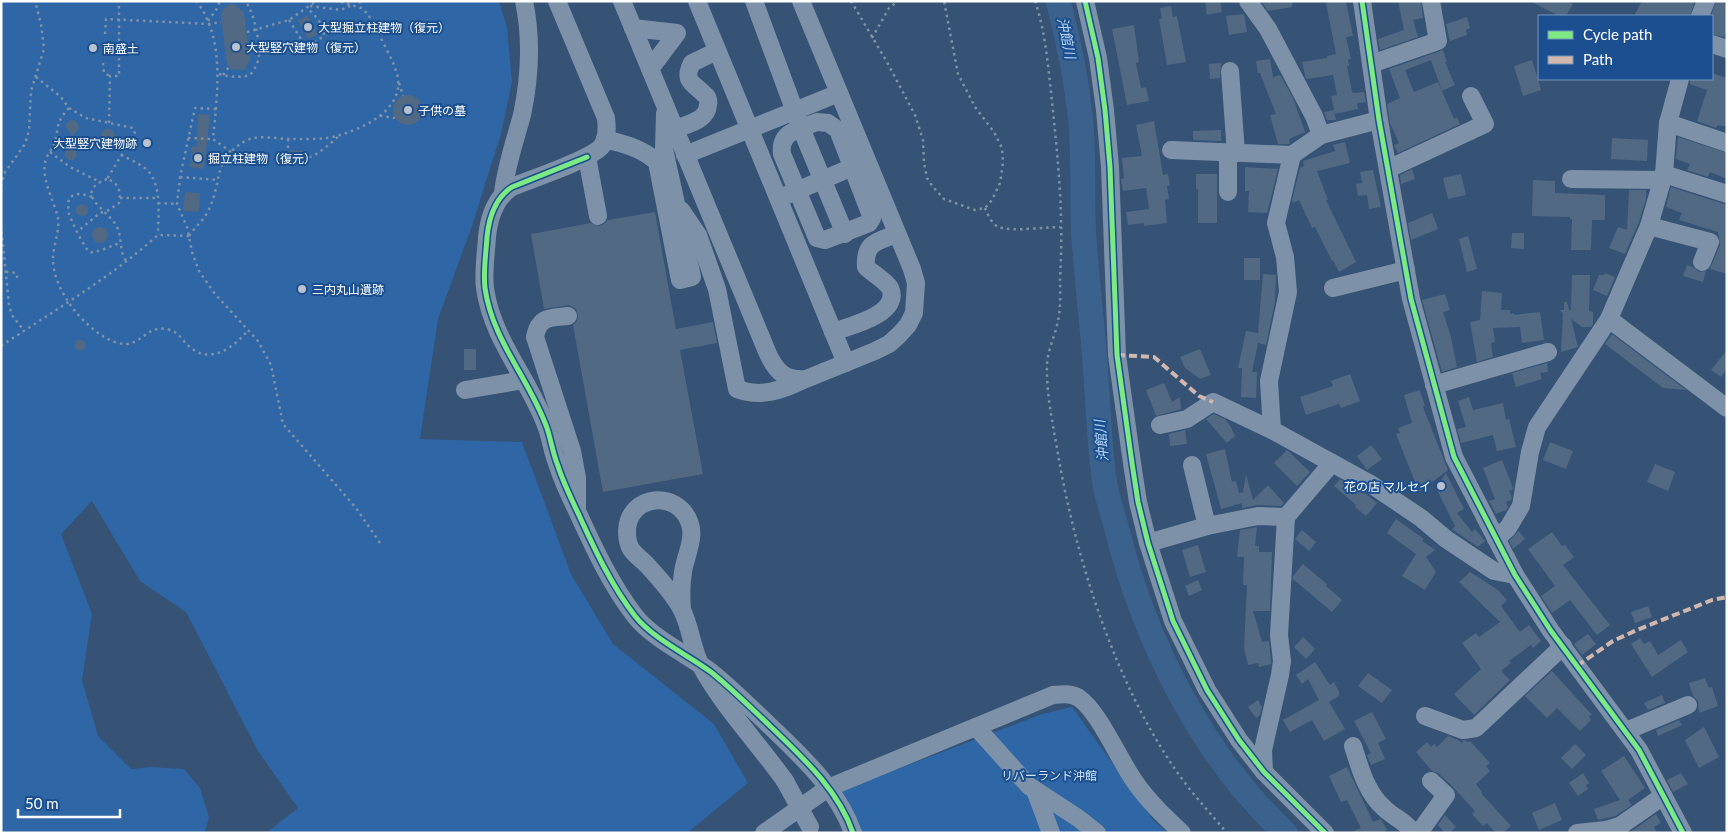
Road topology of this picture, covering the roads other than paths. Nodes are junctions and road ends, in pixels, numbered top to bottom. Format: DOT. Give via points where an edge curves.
graph roads {
  1 [pos="524,1"];
  2 [pos="557,1"];
  3 [pos="697,1"];
  4 [pos="754,1"];
  5 [pos="801,1"];
  6 [pos="1086,1"];
  7 [pos="1248,1"];
  8 [pos="1362,1"];
  9 [pos="1431,1"];
  10 [pos="1706,1"];
  11 [pos="628,3"];
  12 [pos="1700,15"];
  13 [pos="633,28"];
  14 [pos="1713,44"];
  15 [pos="1727,49"];
  16 [pos="717,51"];
  17 [pos="1371,64"];
  18 [pos="650,68"];
  19 [pos="1230,72"];
  20 [pos="1680,80"];
  21 [pos="839,93"];
  22 [pos="1471,96"];
  23 [pos="665,107"];
  24 [pos="794,111"];
  25 [pos="1379,120"];
  26 [pos="1668,123"];
  27 [pos="801,128"];
  28 [pos="675,129"];
  29 [pos="749,129"];
  30 [pos="1321,135"];
  31 [pos="605,139"];
  32 [pos="1727,143"];
  33 [pos="1171,150"];
  34 [pos="1232,153"];
  35 [pos="685,155"];
  36 [pos="1292,155"];
  37 [pos="587,157"];
  38 [pos="860,164"];
  39 [pos="1388,168"];
  40 [pos="1663,177"];
  41 [pos="1571,179"];
  42 [pos="822,180"];
  43 [pos="797,190"];
  44 [pos="1228,192"];
  45 [pos="503,193"];
  46 [pos="1727,194"];
  47 [pos="778,198"];
  48 [pos="675,201"];
  49 [pos="598,216"];
  50 [pos="1649,226"];
  51 [pos="845,234"];
  52 [pos="897,234"];
  53 [pos="1702,262"];
  54 [pos="1406,270"];
  55 [pos="1333,288"];
  56 [pos="568,316"];
  57 [pos="1608,319"];
  58 [pos="833,332"];
  59 [pos="1548,352"];
  60 [pos="846,363"];
  61 [pos="806,379"];
  62 [pos="524,380"];
  63 [pos="1434,385"];
  64 [pos="465,390"];
  65 [pos="1727,408"];
  66 [pos="1160,424"];
  67 [pos="1272,430"];
  68 [pos="1332,463"];
  69 [pos="1192,466"];
  70 [pos="577,512"];
  71 [pos="1286,518"];
  72 [pos="1207,526"];
  73 [pos="1496,539"];
  74 [pos="1148,543"];
  75 [pos="1515,574"];
  76 [pos="682,610"];
  77 [pos="1563,646"];
  78 [pos="700,665"];
  79 [pos="1688,704"];
  80 [pos="1425,716"];
  81 [pos="976,727"];
  82 [pos="1626,731"];
  83 [pos="1352,746"];
  84 [pos="1264,772"];
  85 [pos="1431,781"];
  86 [pos="828,788"];
  87 [pos="1035,790"];
  88 [pos="1664,796"];
  89 [pos="812,830"];
  90 [pos="1416,831"];
  91 [pos="764,833"];
  92 [pos="853,833"];
  93 [pos="1051,833"];
  94 [pos="1097,833"];
  95 [pos="1182,833"];
  96 [pos="1325,833"];
  97 [pos="1577,833"];
  98 [pos="1683,833"];
  1 -- 45 [label="street" via="530,51 528,85"];
  2 -- 31 [label="street" via="606,118"];
  3 -- 16 [label="street"];
  4 -- 24 [label="street"];
  5 -- 21 [label="street"];
  6 -- 74 [label="street" via="1098,58 1107,129 1117,355 1136,492"];
  7 -- 30 [label="street" via="1268,29"];
  8 -- 17 [label="street"];
  9 -- 17 [label="street" via="1438,41"];
  10 -- 12 [label="street"];
  11 -- 13 [label="street"];
  13 -- 18 [label="street"];
  13 -- 18 [label="street" via="677,33"];
  14 -- 15 [label="street"];
  16 -- 28 [label="street" via="692,63 688,74 689,81 708,101 706,112 698,120"];
  16 -- 29 [label="street"];
  17 -- 25 [label="street"];
  18 -- 23 [label="street"];
  19 -- 34 [label="street"];
  20 -- 26 [label="street"];
  21 -- 24 [label="street"];
  21 -- 38 [label="street"];
  22 -- 39 [label="street" via="1485,124"];
  23 -- 28 [label="street"];
  23 -- 48 [label="street" via="664,149"];
  24 -- 27 [label="street"];
  24 -- 29 [label="street"];
  25 -- 30 [label="street"];
  25 -- 39 [label="street"];
  26 -- 32 [label="street"];
  26 -- 40 [label="street"];
  27 -- 38 [label="street" via="818,122 833,126"];
  27 -- 42 [label="street"];
  27 -- 43 [label="street" via="782,139 781,146"];
  28 -- 35 [label="street"];
  29 -- 35 [label="street"];
  29 -- 47 [label="street"];
  30 -- 36 [label="street"];
  31 -- 37 [label="street" via="601,147"];
  31 -- 48 [label="street" via="635,147 656,162 680,280 692,277"];
  33 -- 34 [label="street"];
  34 -- 36 [label="street"];
  34 -- 44 [label="street"];
  35 -- 61 [label="street" via="773,365 789,378"];
  36 -- 67 [label="street" via="1276,223 1285,257 1288,292 1269,380"];
  37 -- 45 [label="street"];
  37 -- 49 [label="street"];
  38 -- 42 [label="street"];
  38 -- 51 [label="street" via="872,218"];
  38 -- 52 [label="street"];
  39 -- 54 [label="street"];
  40 -- 41 [label="street"];
  40 -- 46 [label="street"];
  40 -- 50 [label="street"];
  42 -- 43 [label="street"];
  42 -- 51 [label="street"];
  43 -- 47 [label="street"];
  43 -- 51 [label="street" via="817,238 825,240"];
  45 -- 62 [label="street" via="492,213 488,230 485,288 501,340"];
  47 -- 58 [label="street"];
  48 -- 61 [label="street" via="698,235 717,289 737,389 748,393 782,390"];
  50 -- 53 [label="street" via="1710,242"];
  50 -- 57 [label="street"];
  52 -- 58 [label="street" via="869,247 866,258 866,267 889,288 889,306 877,316"];
  52 -- 60 [label="street" via="916,283 914,313 908,325 889,344"];
  54 -- 55 [label="street"];
  54 -- 63 [label="street"];
  56 -- 70 [label="street" via="541,322 535,337 572,451 577,478"];
  57 -- 65 [label="street"];
  57 -- 73 [label="street" via="1537,427 1521,506 1508,528"];
  58 -- 60 [label="street"];
  59 -- 63 [label="street"];
  60 -- 61 [label="street"];
  62 -- 64 [label="street"];
  62 -- 70 [label="street" via="547,428 558,467"];
  63 -- 73 [label="street" via="1454,457"];
  66 -- 67 [label="street" via="1187,419 1213,402"];
  67 -- 68 [label="street"];
  68 -- 71 [label="street"];
  68 -- 75 [label="street" via="1396,501 1494,571"];
  69 -- 72 [label="street"];
  70 -- 78 [label="street" via="617,590 636,618"];
  71 -- 72 [label="street" via="1258,516"];
  71 -- 84 [label="street" via="1279,635 1282,661 1263,750"];
  72 -- 74 [label="street"];
  73 -- 75 [label="street"];
  74 -- 84 [label="street" via="1173,621 1207,690 1238,740"];
  75 -- 77 [label="street"];
  76 -- 76 [label="street" via="630,548 627,523 639,506 648,502 669,501 677,505 690,522 692,530 683,571"];
  76 -- 78 [label="street"];
  77 -- 80 [label="street" via="1476,728 1463,730"];
  77 -- 82 [label="street"];
  78 -- 86 [label="street" via="748,705 808,763"];
  78 -- 89 [label="street, bridge" via="718,696 785,781"];
  79 -- 82 [label="street"];
  81 -- 86 [label="street"];
  81 -- 87 [label="street"];
  81 -- 95 [label="street" via="1053,695 1065,693 1078,697 1091,709 1134,781"];
  82 -- 88 [label="street"];
  83 -- 90 [label="street" via="1367,787 1376,800"];
  84 -- 96 [label="street"];
  85 -- 90 [label="street" via="1446,795"];
  86 -- 91 [label="street"];
  86 -- 92 [label="street"];
  87 -- 93 [label="street"];
  87 -- 94 [label="street"];
  88 -- 97 [label="street" via="1620,826"];
  88 -- 98 [label="street"];
}
